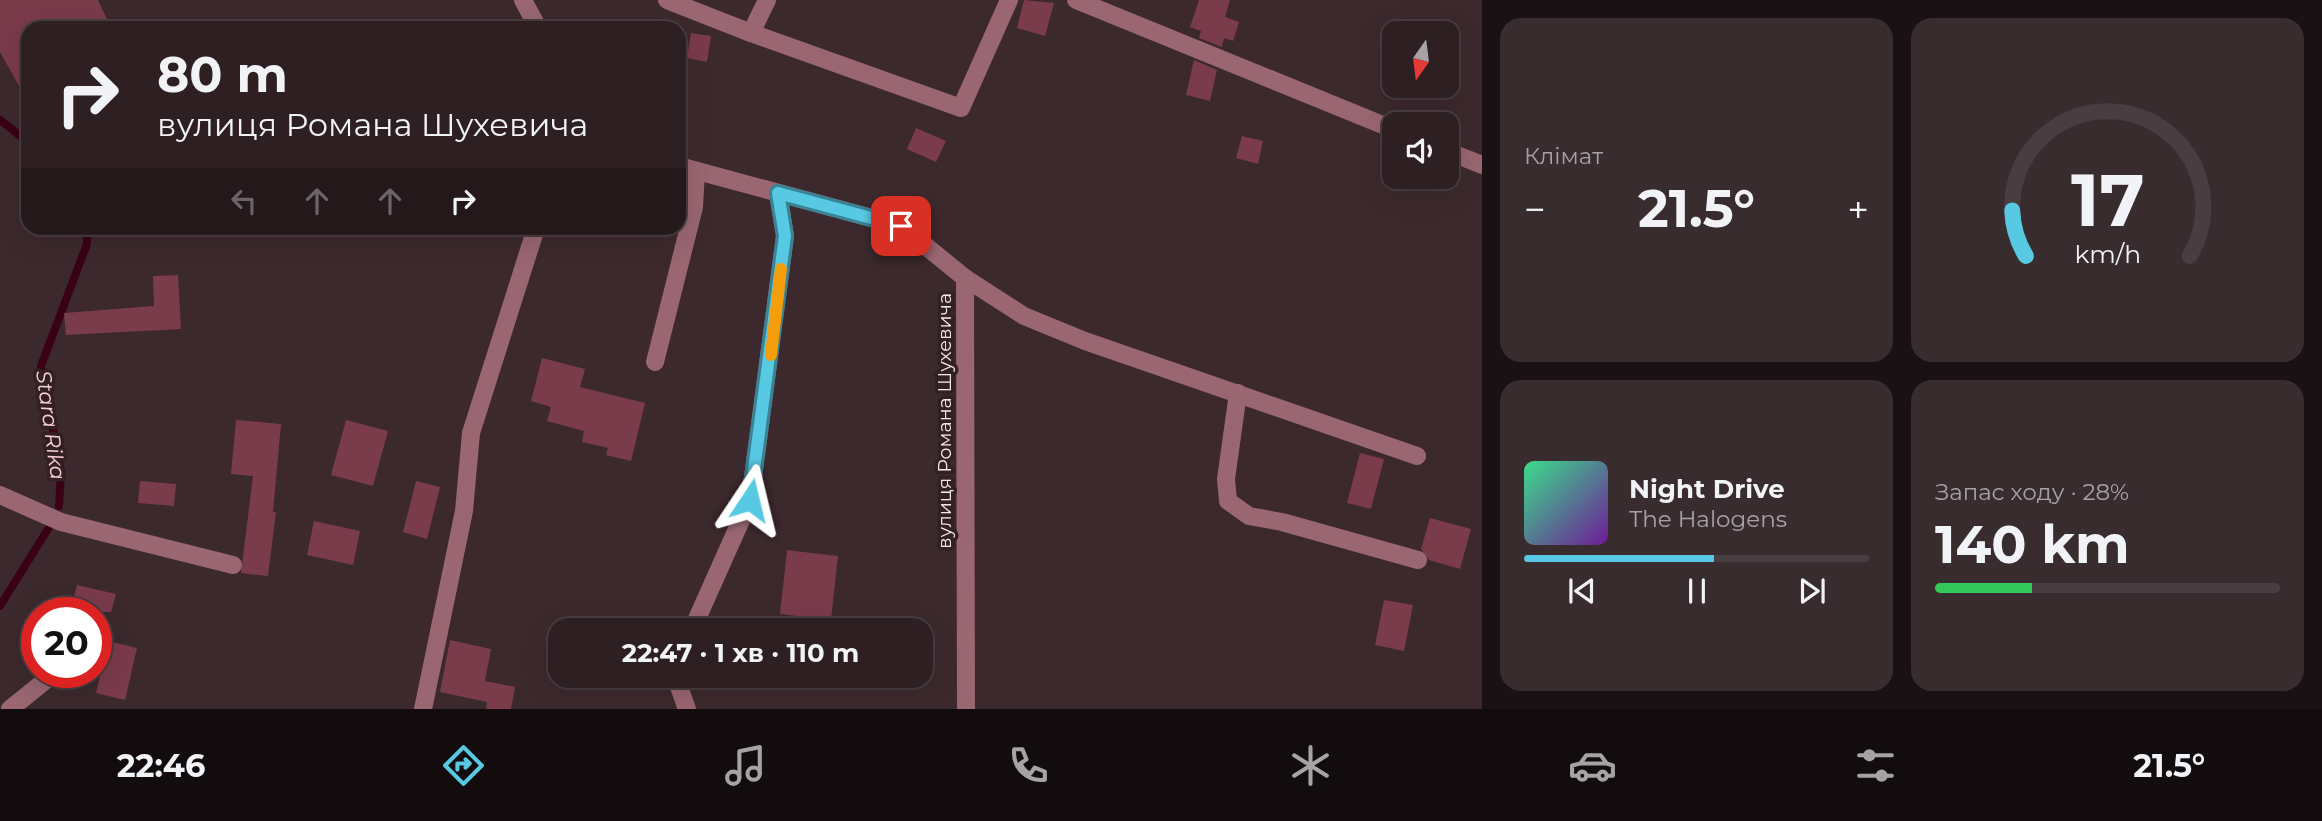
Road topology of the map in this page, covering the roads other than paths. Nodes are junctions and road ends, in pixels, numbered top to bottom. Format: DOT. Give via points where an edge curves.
graph roads {
  1 [pos="523,0"];
  2 [pos="667,0"];
  3 [pos="767,0"];
  4 [pos="1009,0"];
  5 [pos="1076,0"];
  6 [pos="534,21"];
  7 [pos="751,33"];
  8 [pos="1382,125"];
  9 [pos="1459,156"];
  10 [pos="1482,165"];
  11 [pos="687,169"];
  12 [pos="778,193"];
  13 [pos="534,235"];
  14 [pos="965,278"];
  15 [pos="655,362"];
  16 [pos="1238,393"];
  17 [pos="1417,456"];
  18 [pos="0,495"];
  19 [pos="1418,560"];
  20 [pos="233,565"];
  21 [pos="697,618"];
  22 [pos="36,688"];
  23 [pos="679,688"];
  24 [pos="10,709"];
  25 [pos="423,709"];
  26 [pos="687,709"];
  27 [pos="966,709"];
  1 -- 6 [label="street"];
  2 -- 7 [label="street"];
  3 -- 7 [label="street"];
  4 -- 7 [label="street" via="961,108"];
  5 -- 8 [label="street"];
  9 -- 10 [label="street"];
  11 -- 12 [label="street, вулиця Романа Шухевича"];
  11 -- 15 [label="street" via="694,207"];
  12 -- 14 [label="street, вулиця Романа Шухевича" via="901,226"];
  12 -- 21 [label="street" via="785,236 750,500"];
  13 -- 25 [label="street" via="471,433 464,511"];
  14 -- 16 [label="street" via="1024,316"];
  14 -- 27 [label="street, вулиця Романа Шухевича"];
  16 -- 17 [label="street"];
  16 -- 19 [label="street" via="1226,479 1228,501 1249,516"];
  18 -- 20 [label="street" via="61,522"];
  22 -- 24 [label="street"];
  23 -- 26 [label="street"];
}
